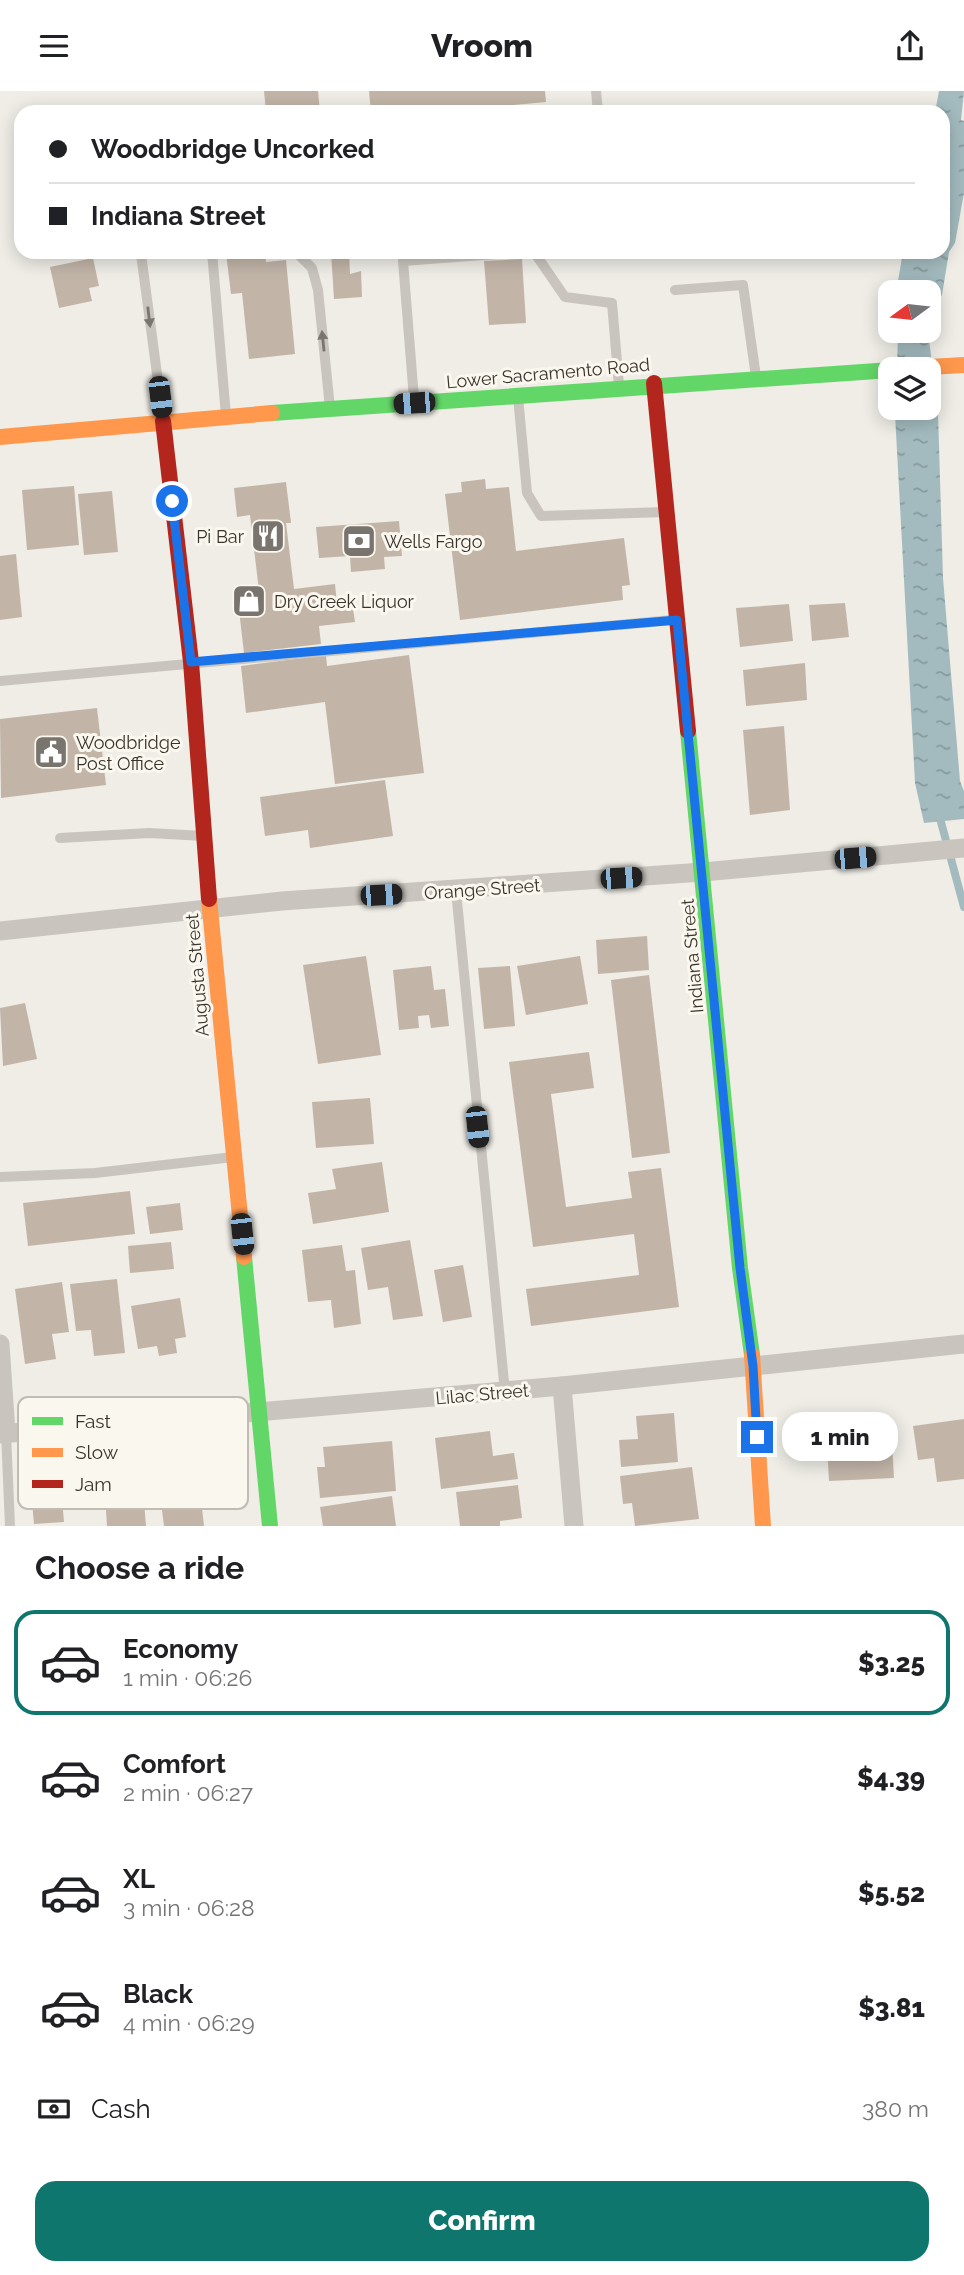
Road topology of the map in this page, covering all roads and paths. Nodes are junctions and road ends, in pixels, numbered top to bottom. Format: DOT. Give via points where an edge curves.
graph roads {
  1 [pos="142,259"];
  2 [pos="213,259"];
  3 [pos="303,259"];
  4 [pos="403,259"];
  5 [pos="539,259"];
  6 [pos="675,290"];
  7 [pos="962,365"];
  8 [pos="941,366"];
  9 [pos="878,371"];
  10 [pos="756,377"];
  11 [pos="654,383"];
  12 [pos="619,386"];
  13 [pos="517,395"];
  14 [pos="414,403"];
  15 [pos="330,409"];
  16 [pos="226,417"];
  17 [pos="163,421"];
  18 [pos="0,437"];
  19 [pos="665,512"];
  20 [pos="677,620"];
  21 [pos="191,662"];
  22 [pos="0,681"];
  23 [pos="204,836"];
  24 [pos="60,838"];
  25 [pos="964,848"];
  26 [pos="703,872"];
  27 [pos="456,891"];
  28 [pos="210,909"];
  29 [pos="0,931"];
  30 [pos="233,1157"];
  31 [pos="0,1177"];
  32 [pos="0,1344"];
  33 [pos="964,1344"];
  34 [pos="753,1366"];
  35 [pos="562,1386"];
  36 [pos="505,1392"];
  37 [pos="260,1412"];
  38 [pos="248,1413"];
  39 [pos="3,1434"];
  40 [pos="10,1526"];
  41 [pos="270,1526"];
  42 [pos="574,1526"];
  43 [pos="763,1526"];
  1 -- 17 [label="lane, one-way"];
  2 -- 16 [label="lane"];
  15 -- 3 [label="lane, one-way" via="318,291 312,268"];
  4 -- 14 [label="lane"];
  5 -- 12 [label="lane" via="565,297 612,303"];
  6 -- 10 [label="lane" via="743,285"];
  7 -- 8 [label="street, Lower Sacramento Road"];
  9 -- 10 [label="street, Lower Sacramento Road"];
  10 -- 11 [label="street, Lower Sacramento Road"];
  11 -- 12 [label="street, Lower Sacramento Road"];
  11 -- 19 [label="street, Indiana Street"];
  12 -- 13 [label="street, Lower Sacramento Road"];
  13 -- 14 [label="street, Lower Sacramento Road"];
  13 -- 19 [label="lane" via="527,493 541,516"];
  14 -- 15 [label="street, Lower Sacramento Road"];
  15 -- 16 [label="street, Lower Sacramento Road"];
  16 -- 17 [label="street, Lower Sacramento Road"];
  17 -- 18 [label="street, Lower Sacramento Road"];
  17 -- 21 [label="street, Augusta Street"];
  19 -- 20 [label="street, Indiana Street"];
  20 -- 21 [label="lane"];
  20 -- 26 [label="street, Indiana Street"];
  21 -- 22 [label="lane"];
  21 -- 23 [label="street, Augusta Street"];
  23 -- 24 [label="lane" via="149,833"];
  23 -- 28 [label="street, Augusta Street"];
  25 -- 26 [label="street, Orange Street"];
  26 -- 27 [label="street, Orange Street"];
  26 -- 34 [label="street, Indiana Street"];
  27 -- 28 [label="street, Orange Street"];
  27 -- 36 [label="lane"];
  28 -- 29 [label="street, Orange Street"];
  28 -- 30 [label="street, Augusta Street"];
  30 -- 31 [label="lane" via="95,1173"];
  30 -- 37 [label="street, Augusta Street"];
  32 -- 39 [label="street"];
  33 -- 34 [label="street, Lilac Street"];
  34 -- 35 [label="street, Lilac Street"];
  34 -- 43 [label="street, Indiana Street"];
  35 -- 36 [label="street, Lilac Street"];
  35 -- 42 [label="street"];
  36 -- 37 [label="street, Lilac Street"];
  37 -- 38 [label="street, Lilac Street"];
  37 -- 41 [label="street, Augusta Street"];
  39 -- 40 [label="lane"];
}
